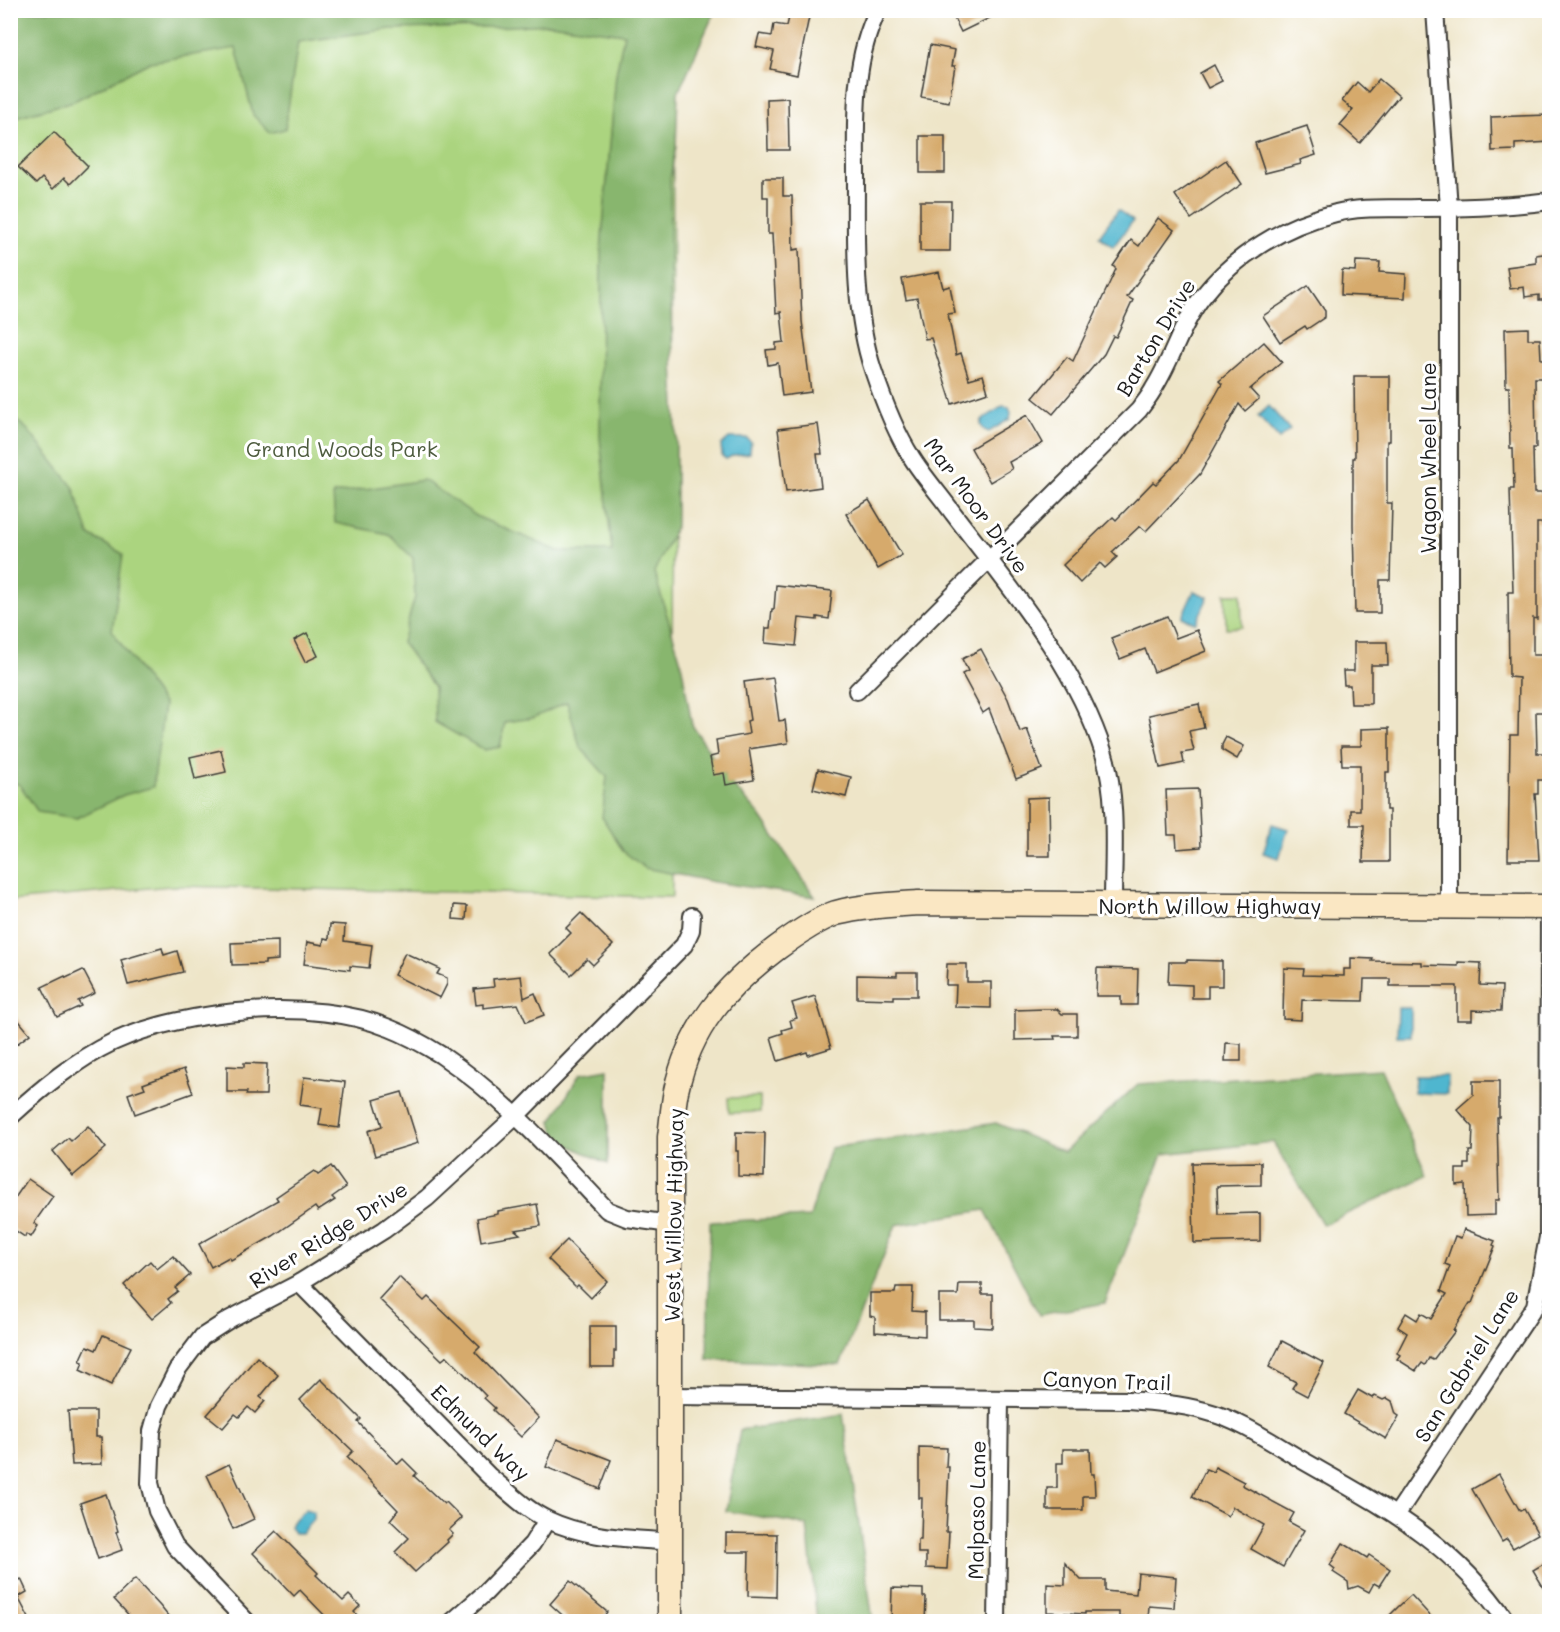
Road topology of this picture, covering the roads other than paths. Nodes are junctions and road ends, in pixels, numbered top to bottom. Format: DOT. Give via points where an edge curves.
graph roads {
  1 [pos="878,10"];
  2 [pos="1435,10"];
  3 [pos="1550,201"];
  4 [pos="1449,208"];
  5 [pos="989,560"];
  6 [pos="857,691"];
  7 [pos="1113,904"];
  8 [pos="870,906"];
  9 [pos="1449,907"];
  10 [pos="1549,907"];
  11 [pos="692,916"];
  12 [pos="517,1115"];
  13 [pos="10,1117"];
  14 [pos="670,1224"];
  15 [pos="299,1283"];
  16 [pos="670,1396"];
  17 [pos="1000,1400"];
  18 [pos="1396,1514"];
  19 [pos="547,1520"];
  20 [pos="669,1542"];
  21 [pos="247,1622"];
  22 [pos="452,1622"];
  23 [pos="670,1622"];
  24 [pos="997,1622"];
  25 [pos="1507,1622"];
  1 -- 5 [label="street, Mar Moor Drive" via="864,45 856,101 858,274 866,341 885,402 912,458"];
  2 -- 4 [label="street, Wagon Wheel Lane"];
  3 -- 4 [label="street, Barton Drive"];
  4 -- 5 [label="street, Barton Drive" via="1337,212 1265,241 1235,263 1190,314 1155,387 1139,410"];
  4 -- 9 [label="street, Wagon Wheel Lane"];
  5 -- 6 [label="street, Barton Drive"];
  5 -- 7 [label="street, Mar Moor Drive" via="1079,692 1105,756 1112,813"];
  7 -- 8 [label="street, North Willow Highway"];
  7 -- 9 [label="street, North Willow Highway"];
  8 -- 14 [label="street, West Willow Highway" via="834,914 790,938 718,1000 701,1026 676,1091 670,1137"];
  9 -- 10 [label="street, North Willow Highway"];
  10 -- 18 [label="street, San Gabriel Lane" via="1548,1237 1535,1306"];
  11 -- 12 [label="street, River Ridge Drive" via="684,945"];
  12 -- 13 [label="street" via="441,1055 388,1027 327,1013 279,1010 181,1020 147,1029 72,1066"];
  12 -- 14 [label="street" via="608,1210 627,1218"];
  12 -- 15 [label="street, River Ridge Drive" via="427,1198"];
  14 -- 16 [label="street, West Willow Highway"];
  15 -- 19 [label="street, Edmund Way" via="489,1476"];
  15 -- 21 [label="street, River Ridge Drive" via="202,1338 168,1388 152,1431 150,1483 164,1526 176,1546"];
  16 -- 17 [label="street, Canyon Trail"];
  16 -- 20 [label="street, West Willow Highway"];
  17 -- 18 [label="street, Canyon Trail" via="1128,1400 1207,1411 1243,1426"];
  17 -- 24 [label="street, Malpaso Lane"];
  18 -- 25 [label="street, Canyon Trail" via="1442,1548 1488,1594"];
  19 -- 20 [label="street, Edmund Way" via="591,1534"];
  19 -- 22 [label="street" via="532,1544"];
  20 -- 23 [label="street, West Willow Highway"];
}
